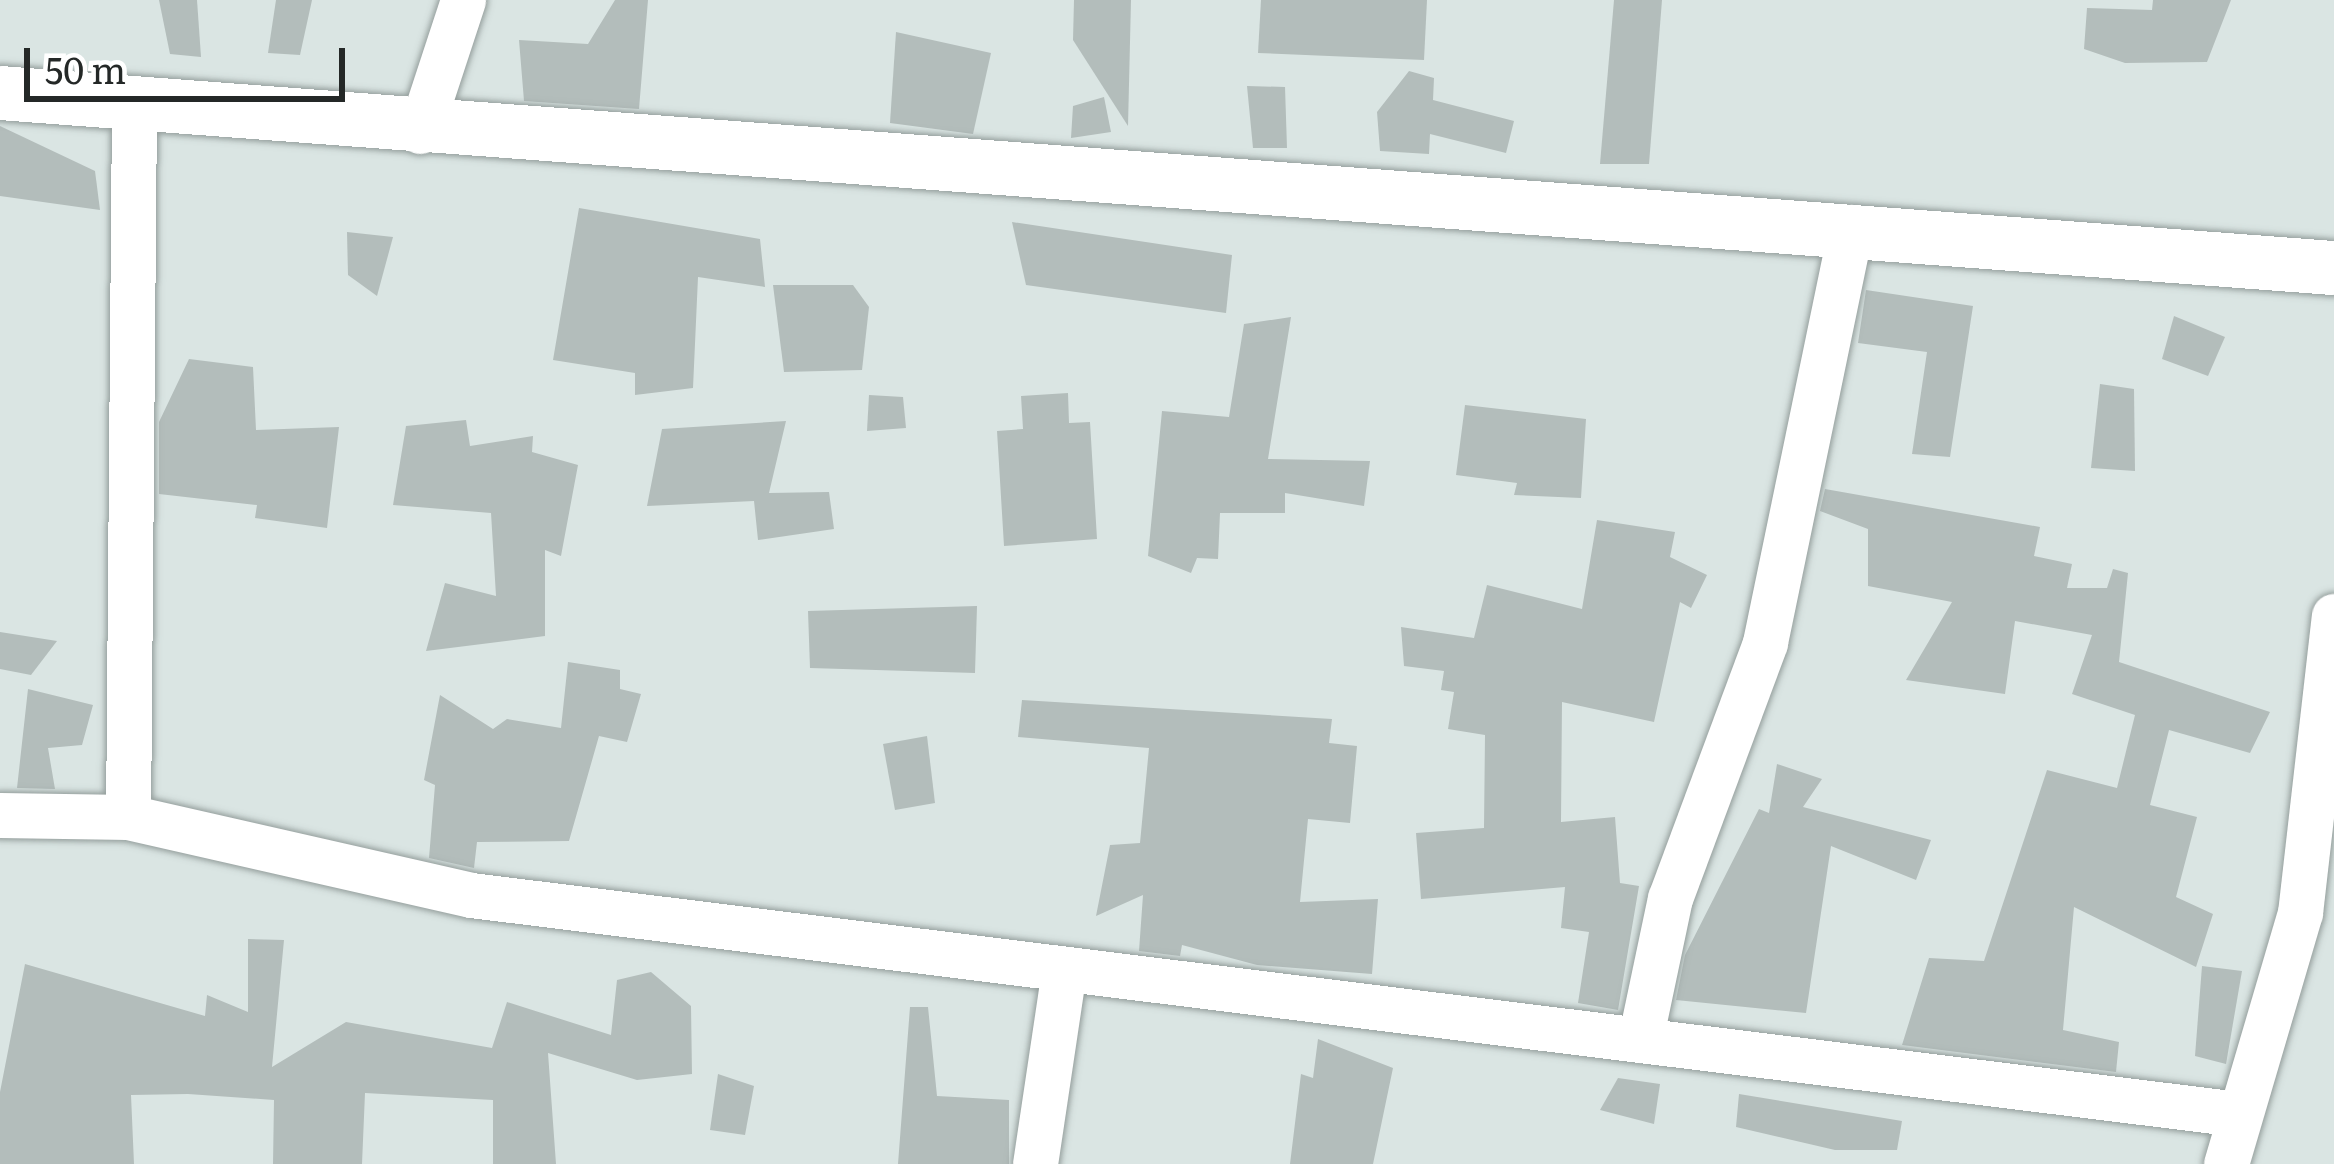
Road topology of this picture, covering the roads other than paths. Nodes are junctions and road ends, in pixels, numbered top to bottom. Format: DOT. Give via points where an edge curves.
graph roads {
  1 [pos="463,0"];
  2 [pos="0,93"];
  3 [pos="134,105"];
  4 [pos="420,131"];
  5 [pos="1851,227"];
  6 [pos="2334,268"];
  7 [pos="2334,616"];
  8 [pos="0,815"];
  9 [pos="128,817"];
  10 [pos="1064,977"];
  11 [pos="1640,1040"];
  12 [pos="2238,1114"];
  13 [pos="1035,1164"];
  14 [pos="2226,1164"];
  1 -- 4 [label="street"];
  2 -- 3 [label="street"];
  3 -- 4 [label="street"];
  3 -- 9 [label="street"];
  4 -- 5 [label="street"];
  5 -- 6 [label="street"];
  5 -- 11 [label="street" via="1765,643 1670,898"];
  7 -- 12 [label="street" via="2300,914"];
  8 -- 9 [label="street"];
  9 -- 10 [label="street" via="471,895"];
  10 -- 11 [label="street"];
  10 -- 13 [label="street"];
  11 -- 12 [label="street"];
  12 -- 14 [label="street"];
}
